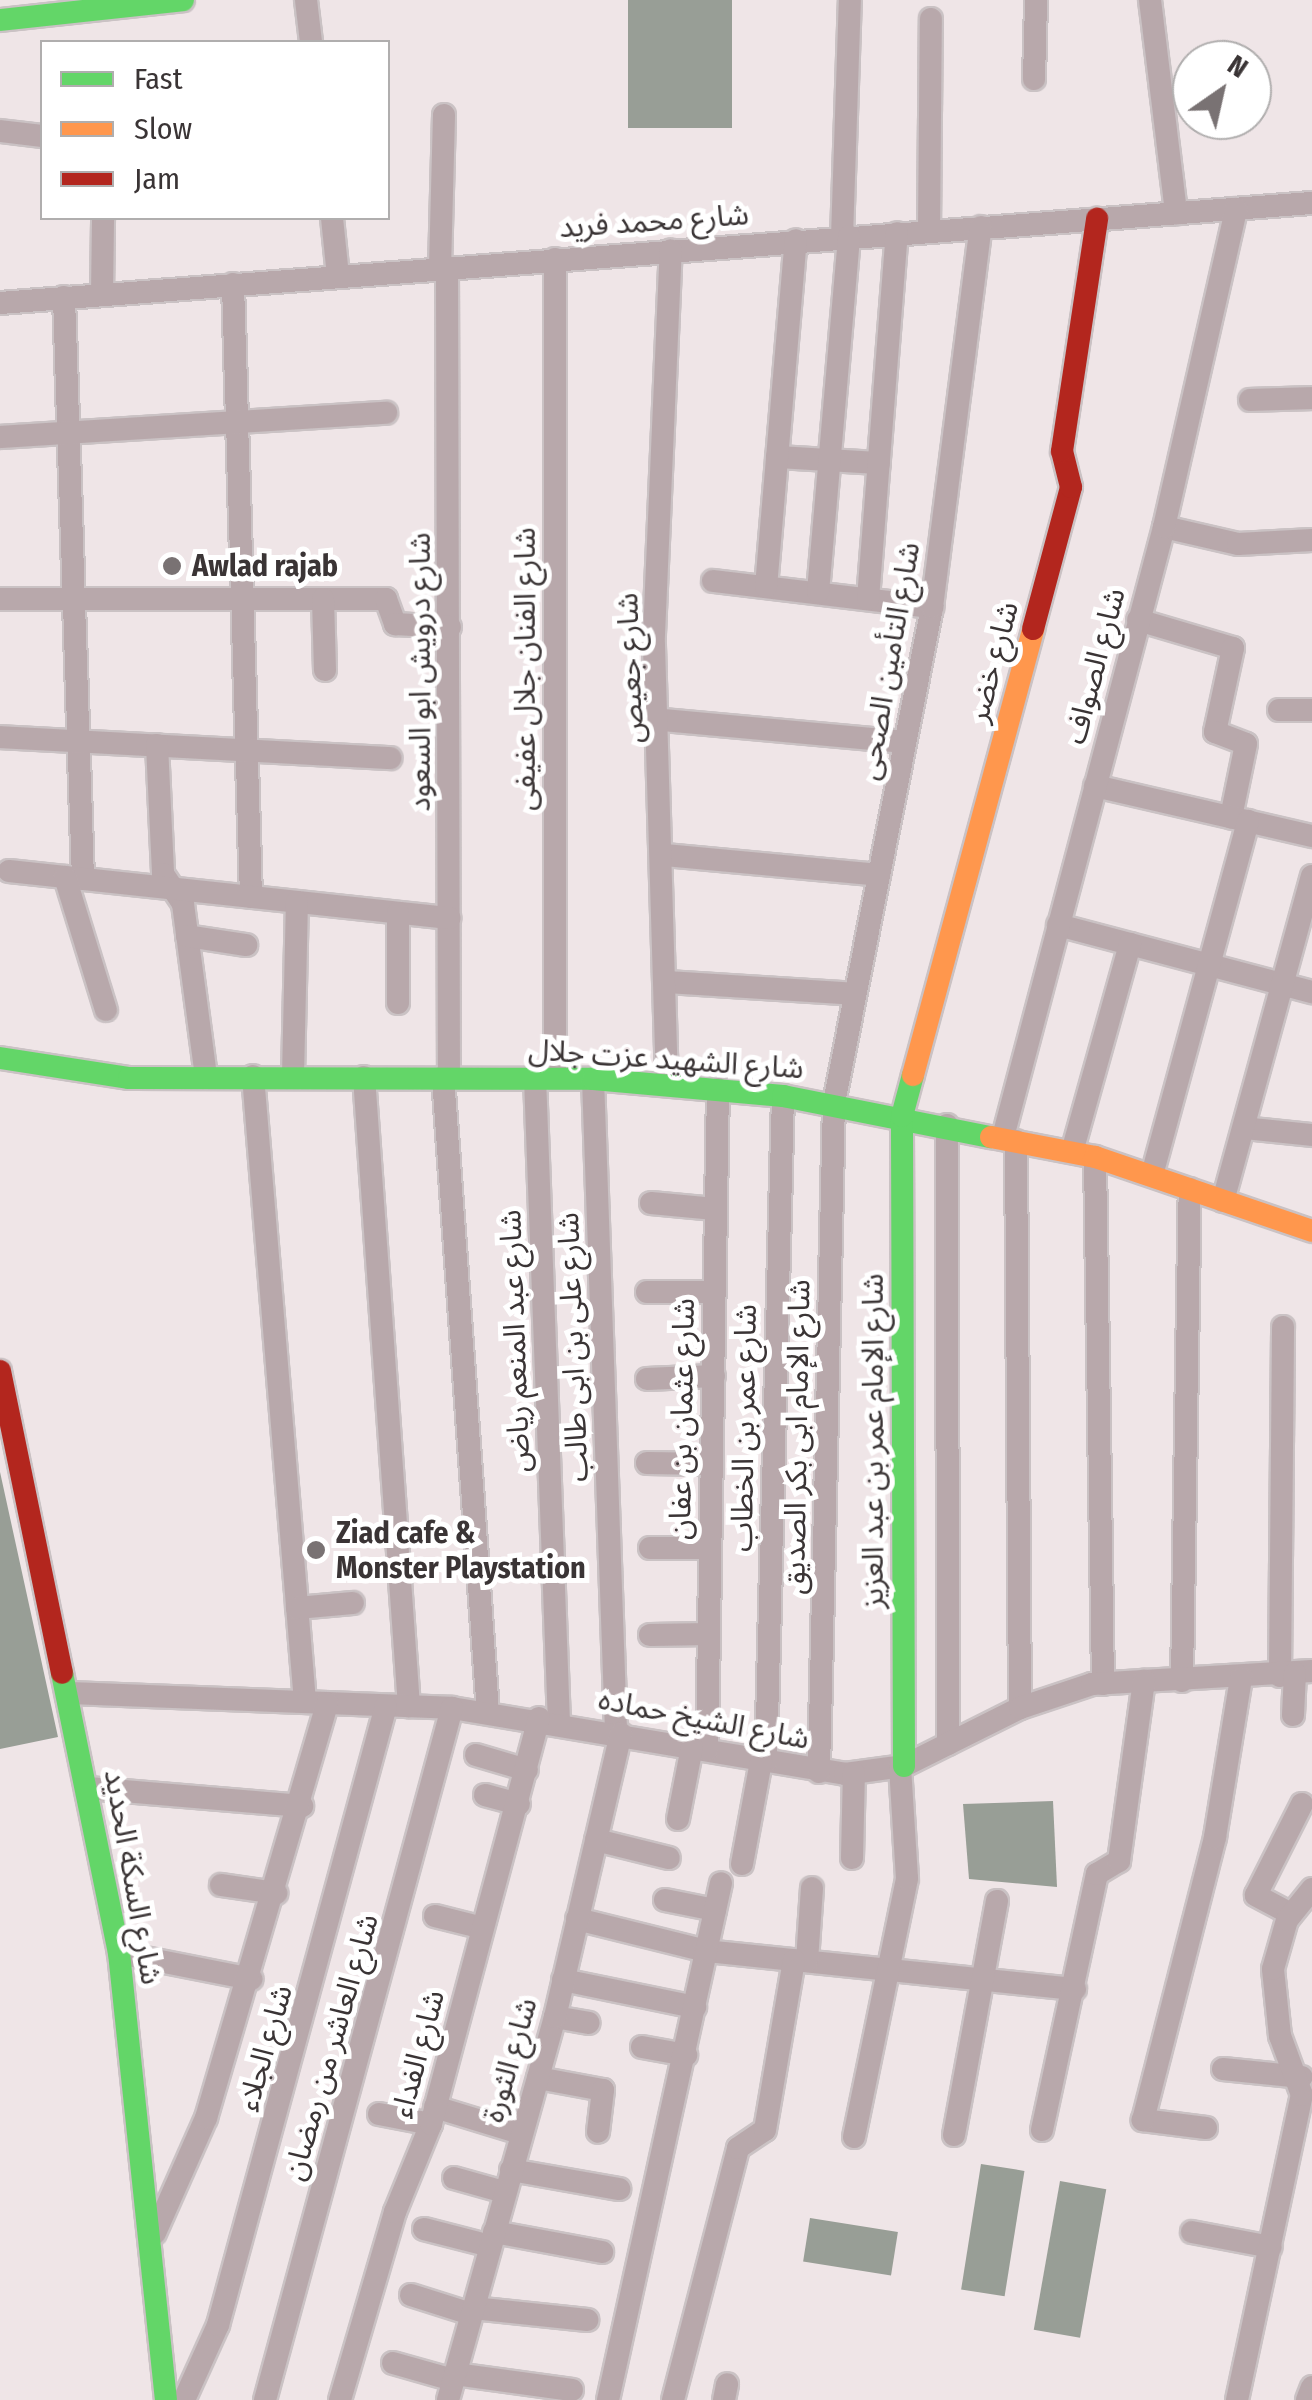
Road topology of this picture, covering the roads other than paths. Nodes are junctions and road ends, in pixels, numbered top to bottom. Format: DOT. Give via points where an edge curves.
graph roads {
  1 [pos="30,0"];
  2 [pos="183,0"];
  3 [pos="306,0"];
  4 [pos="850,0"];
  5 [pos="1036,0"];
  6 [pos="1150,0"];
  7 [pos="0,3"];
  8 [pos="931,19"];
  9 [pos="0,20"];
  10 [pos="312,40"];
  11 [pos="1034,79"];
  12 [pos="444,116"];
  13 [pos="0,131"];
  14 [pos="40,136"];
  15 [pos="1312,203"];
  16 [pos="1236,208"];
  17 [pos="1176,213"];
  18 [pos="1097,218"];
  19 [pos="102,220"];
  20 [pos="332,220"];
  21 [pos="980,227"];
  22 [pos="929,230"];
  23 [pos="897,233"];
  24 [pos="845,236"];
  25 [pos="796,240"];
  26 [pos="670,250"];
  27 [pos="555,259"];
  28 [pos="444,268"];
  29 [pos="338,276"];
  30 [pos="233,284"];
  31 [pos="102,294"];
  32 [pos="64,297"];
  33 [pos="0,302"];
  34 [pos="1312,398"];
  35 [pos="1250,400"];
  36 [pos="386,413"];
  37 [pos="238,422"];
  38 [pos="68,432"];
  39 [pos="0,437"];
  40 [pos="776,457"];
  41 [pos="830,460"];
  42 [pos="878,464"];
  43 [pos="1164,527"];
  44 [pos="1312,540"];
  45 [pos="714,581"];
  46 [pos="766,586"];
  47 [pos="818,592"];
  48 [pos="74,598"];
  49 [pos="243,598"];
  50 [pos="0,599"];
  51 [pos="323,599"];
  52 [pos="868,599"];
  53 [pos="932,607"];
  54 [pos="1138,620"];
  55 [pos="450,627"];
  56 [pos="325,670"];
  57 [pos="1280,710"];
  58 [pos="1312,710"];
  59 [pos="663,720"];
  60 [pos="0,737"];
  61 [pos="78,740"];
  62 [pos="906,742"];
  63 [pos="157,745"];
  64 [pos="248,750"];
  65 [pos="390,758"];
  66 [pos="1095,786"];
  67 [pos="1240,819"];
  68 [pos="1312,836"];
  69 [pos="665,854"];
  70 [pos="9,871"];
  71 [pos="880,876"];
  72 [pos="1312,876"];
  73 [pos="74,878"];
  74 [pos="173,888"];
  75 [pos="251,897"];
  76 [pos="297,902"];
  77 [pos="398,913"];
  78 [pos="450,918"];
  79 [pos="1058,925"];
  80 [pos="187,936"];
  81 [pos="1130,944"];
  82 [pos="246,945"];
  83 [pos="1208,964"];
  84 [pos="666,982"];
  85 [pos="1282,984"];
  86 [pos="1312,992"];
  87 [pos="855,994"];
  88 [pos="398,1003"];
  89 [pos="106,1010"];
  90 [pos="0,1058"];
  91 [pos="253,1076"];
  92 [pos="294,1076"];
  93 [pos="206,1077"];
  94 [pos="364,1077"];
  95 [pos="446,1077"];
  96 [pos="545,1078"];
  97 [pos="594,1080"];
  98 [pos="667,1084"];
  99 [pos="718,1089"];
  100 [pos="783,1096"];
  101 [pos="834,1103"];
  102 [pos="902,1116"];
  103 [pos="947,1125"];
  104 [pos="1244,1128"];
  105 [pos="1312,1135"];
  106 [pos="1010,1139"];
  107 [pos="1072,1152"];
  108 [pos="1096,1158"];
  109 [pos="1152,1175"];
  110 [pos="1190,1189"];
  111 [pos="1223,1202"];
  112 [pos="651,1203"];
  113 [pos="715,1208"];
  114 [pos="1312,1231"];
  115 [pos="647,1292"];
  116 [pos="714,1292"];
  117 [pos="1282,1327"];
  118 [pos="0,1371"];
  119 [pos="714,1376"];
  120 [pos="647,1379"];
  121 [pos="647,1463"];
  122 [pos="710,1464"];
  123 [pos="650,1548"];
  124 [pos="710,1548"];
  125 [pos="354,1603"];
  126 [pos="297,1608"];
  127 [pos="709,1634"];
  128 [pos="650,1635"];
  129 [pos="1296,1673"];
  130 [pos="1240,1678"];
  131 [pos="1144,1681"];
  132 [pos="1182,1681"];
  133 [pos="1103,1684"];
  134 [pos="68,1693"];
  135 [pos="316,1703"];
  136 [pos="398,1706"];
  137 [pos="452,1708"];
  138 [pos="1020,1708"];
  139 [pos="488,1712"];
  140 [pos="1293,1716"];
  141 [pos="549,1720"];
  142 [pos="619,1733"];
  143 [pos="948,1744"];
  144 [pos="700,1748"];
  145 [pos="476,1755"];
  146 [pos="764,1761"];
  147 [pos="902,1766"];
  148 [pos="527,1770"];
  149 [pos="819,1772"];
  150 [pos="854,1773"];
  151 [pos="88,1788"];
  152 [pos="486,1795"];
  153 [pos="519,1804"];
  154 [pos="1302,1804"];
  155 [pos="302,1806"];
  156 [pos="678,1819"];
  157 [pos="596,1840"];
  158 [pos="669,1858"];
  159 [pos="852,1858"];
  160 [pos="742,1864"];
  161 [pos="720,1883"];
  162 [pos="221,1885"];
  163 [pos="812,1888"];
  164 [pos="1312,1889"];
  165 [pos="276,1893"];
  166 [pos="665,1900"];
  167 [pos="996,1901"];
  168 [pos="715,1910"];
  169 [pos="1291,1914"];
  170 [pos="436,1916"];
  171 [pos="578,1920"];
  172 [pos="483,1928"];
  173 [pos="706,1951"];
  174 [pos="119,1953"];
  175 [pos="801,1960"];
  176 [pos="887,1969"];
  177 [pos="251,1979"];
  178 [pos="983,1979"];
  179 [pos="564,1980"];
  180 [pos="1075,1989"];
  181 [pos="695,2007"];
  182 [pos="555,2017"];
  183 [pos="588,2023"];
  184 [pos="642,2048"];
  185 [pos="686,2056"];
  186 [pos="1224,2069"];
  187 [pos="1304,2073"];
  188 [pos="538,2078"];
  189 [pos="380,2114"];
  190 [pos="433,2115"];
  191 [pos="1304,2119"];
  192 [pos="1206,2128"];
  193 [pos="1042,2130"];
  194 [pos="598,2132"];
  195 [pos="520,2134"];
  196 [pos="954,2134"];
  197 [pos="854,2137"];
  198 [pos="454,2178"];
  199 [pos="508,2181"];
  200 [pos="620,2189"];
  201 [pos="424,2228"];
  202 [pos="1192,2232"];
  203 [pos="155,2233"];
  204 [pos="492,2239"];
  205 [pos="1270,2246"];
  206 [pos="602,2252"];
  207 [pos="411,2295"];
  208 [pos="472,2311"];
  209 [pos="587,2320"];
  210 [pos="393,2363"];
  211 [pos="452,2384"];
  212 [pos="1312,2387"];
  213 [pos="572,2390"];
  214 [pos="166,2400"];
  215 [pos="184,2400"];
  216 [pos="265,2400"];
  217 [pos="340,2400"];
  218 [pos="608,2400"];
  219 [pos="673,2400"];
  220 [pos="1237,2400"];
  221 [pos="1307,2400"];
  1 -- 7 [label="street"];
  2 -- 9 [label="street"];
  3 -- 10 [label="street"];
  4 -- 24 [label="street"];
  5 -- 11 [label="street"];
  6 -- 17 [label="street"];
  8 -- 22 [label="street"];
  12 -- 28 [label="street, شارع درويش ابو السعود"];
  13 -- 14 [label="street"];
  15 -- 16 [label="street, شارع محمد فريد"];
  16 -- 17 [label="street, شارع محمد فريد"];
  16 -- 43 [label="street, شارع الصواف"];
  17 -- 18 [label="street, شارع محمد فريد"];
  18 -- 21 [label="street, شارع محمد فريد"];
  18 -- 102 [label="street, شارع خضر" via="1062,451 1070,487"];
  19 -- 31 [label="street"];
  20 -- 29 [label="street"];
  21 -- 22 [label="street, شارع محمد فريد"];
  21 -- 53 [label="street, شارع التأمين الصحى"];
  22 -- 23 [label="street, شارع محمد فريد"];
  23 -- 24 [label="street, شارع محمد فريد"];
  23 -- 42 [label="street"];
  24 -- 25 [label="street, شارع محمد فريد"];
  24 -- 41 [label="street"];
  25 -- 26 [label="street, شارع محمد فريد"];
  25 -- 40 [label="street"];
  26 -- 27 [label="street, شارع محمد فريد"];
  26 -- 59 [label="street, شارع جعيص" via="654,634"];
  27 -- 28 [label="street, شارع محمد فريد"];
  27 -- 96 [label="street, شارع الفنان جلال عفيفى"];
  28 -- 29 [label="street, شارع محمد فريد"];
  28 -- 55 [label="street, شارع درويش ابو السعود"];
  29 -- 30 [label="street, شارع محمد فريد"];
  30 -- 31 [label="street, شارع محمد فريد"];
  30 -- 37 [label="street"];
  31 -- 32 [label="street, شارع محمد فريد"];
  32 -- 33 [label="street, شارع محمد فريد"];
  32 -- 38 [label="street"];
  34 -- 35 [label="street"];
  36 -- 37 [label="street"];
  37 -- 38 [label="street"];
  37 -- 49 [label="street"];
  38 -- 39 [label="street"];
  38 -- 48 [label="street"];
  40 -- 41 [label="street"];
  40 -- 46 [label="street"];
  41 -- 42 [label="street"];
  41 -- 47 [label="street"];
  42 -- 52 [label="street"];
  43 -- 44 [label="street" via="1238,544"];
  43 -- 54 [label="street, شارع الصواف"];
  45 -- 46 [label="street"];
  46 -- 47 [label="street"];
  47 -- 52 [label="street"];
  48 -- 49 [label="street"];
  48 -- 50 [label="street"];
  48 -- 61 [label="street"];
  49 -- 51 [label="street"];
  49 -- 64 [label="street"];
  51 -- 55 [label="street" via="386,599 395,624"];
  51 -- 56 [label="street"];
  52 -- 53 [label="street"];
  53 -- 62 [label="street, شارع التأمين الصحى"];
  54 -- 66 [label="street, شارع الصواف"];
  54 -- 67 [label="street" via="1233,648 1216,732 1246,744"];
  55 -- 78 [label="street, شارع درويش ابو السعود"];
  57 -- 58 [label="street"];
  59 -- 62 [label="street"];
  59 -- 69 [label="street, شارع جعيص"];
  60 -- 61 [label="street"];
  61 -- 63 [label="street"];
  61 -- 73 [label="street"];
  62 -- 71 [label="street, شارع التأمين الصحى"];
  63 -- 64 [label="street"];
  63 -- 74 [label="street" via="163,874"];
  64 -- 65 [label="street"];
  64 -- 75 [label="street"];
  66 -- 67 [label="street"];
  66 -- 79 [label="street, شارع الصواف"];
  67 -- 68 [label="street"];
  67 -- 83 [label="street"];
  69 -- 71 [label="street"];
  69 -- 84 [label="street, شارع جعيص"];
  70 -- 73 [label="street"];
  71 -- 87 [label="street, شارع التأمين الصحى"];
  72 -- 85 [label="street"];
  73 -- 74 [label="street"];
  73 -- 89 [label="street"];
  74 -- 75 [label="street"];
  74 -- 80 [label="street"];
  75 -- 76 [label="street"];
  76 -- 77 [label="street"];
  76 -- 92 [label="street"];
  77 -- 78 [label="street"];
  77 -- 88 [label="street"];
  78 -- 95 [label="street, شارع درويش ابو السعود"];
  79 -- 81 [label="street"];
  79 -- 106 [label="street, شارع الصواف"];
  80 -- 82 [label="street"];
  80 -- 93 [label="street"];
  81 -- 83 [label="street"];
  81 -- 107 [label="street"];
  83 -- 85 [label="street"];
  83 -- 109 [label="street"];
  84 -- 87 [label="street"];
  84 -- 98 [label="street, شارع جعيص"];
  85 -- 86 [label="street"];
  85 -- 104 [label="street"];
  87 -- 101 [label="street, شارع التأمين الصحى"];
  90 -- 93 [label="street, شارع الشهيد عزت جلال" via="129,1078"];
  91 -- 92 [label="street, شارع الشهيد عزت جلال"];
  91 -- 93 [label="street, شارع الشهيد عزت جلال"];
  91 -- 126 [label="street"];
  92 -- 94 [label="street, شارع الشهيد عزت جلال"];
  94 -- 95 [label="street, شارع الشهيد عزت جلال"];
  94 -- 136 [label="street, شارع الجلاء"];
  95 -- 96 [label="street, شارع الشهيد عزت جلال"];
  95 -- 139 [label="street, شارع درويش ابو السعود"];
  96 -- 97 [label="street, شارع الشهيد عزت جلال"];
  96 -- 141 [label="street, شارع عبد المنعم رياض"];
  97 -- 98 [label="street, شارع الشهيد عزت جلال"];
  97 -- 142 [label="street, شارع على بن ابى طالب"];
  98 -- 99 [label="street, شارع الشهيد عزت جلال"];
  99 -- 100 [label="street, شارع الشهيد عزت جلال"];
  99 -- 113 [label="street, شارع عثمان بن عفان"];
  100 -- 101 [label="street, شارع الشهيد عزت جلال"];
  100 -- 146 [label="street, شارع عمر بن الخطاب"];
  101 -- 102 [label="street, شارع الشهيد عزت جلال"];
  101 -- 149 [label="street, شارع الإمام ابى بكر الصديق"];
  102 -- 103 [label="street, شارع الشهيد عزت جلال"];
  102 -- 147 [label="street, شارع الإمام عمر بن عبد العزيز"];
  103 -- 106 [label="street, شارع الشهيد عزت جلال"];
  103 -- 143 [label="street"];
  104 -- 105 [label="street"];
  104 -- 111 [label="street"];
  106 -- 107 [label="street, شارع الشهيد عزت جلال"];
  106 -- 138 [label="street, شارع الصواف"];
  107 -- 108 [label="street, شارع الشهيد عزت جلال"];
  108 -- 109 [label="street, شارع الشهيد عزت جلال"];
  108 -- 133 [label="street"];
  109 -- 110 [label="street, شارع الشهيد عزت جلال"];
  110 -- 111 [label="street, شارع الشهيد عزت جلال"];
  110 -- 132 [label="street"];
  111 -- 114 [label="street, شارع الشهيد عزت جلال"];
  112 -- 113 [label="street"];
  113 -- 116 [label="street, شارع عثمان بن عفان"];
  115 -- 116 [label="street"];
  116 -- 119 [label="street, شارع عثمان بن عفان"];
  117 -- 129 [label="street"];
  118 -- 134 [label="street, شارع السكة الحديد"];
  119 -- 120 [label="street"];
  119 -- 122 [label="street, شارع عثمان بن عفان"];
  121 -- 122 [label="street"];
  122 -- 124 [label="street, شارع عثمان بن عفان"];
  123 -- 124 [label="street"];
  124 -- 127 [label="street, شارع عثمان بن عفان"];
  125 -- 126 [label="street"];
  126 -- 135 [label="street"];
  127 -- 128 [label="street"];
  127 -- 144 [label="street, شارع عثمان بن عفان"];
  129 -- 130 [label="street, شارع الشيخ حماده"];
  129 -- 140 [label="street"];
  130 -- 132 [label="street, شارع الشيخ حماده"];
  130 -- 192 [label="street" via="1215,1837 1143,2120"];
  131 -- 132 [label="street, شارع الشيخ حماده"];
  131 -- 133 [label="street, شارع الشيخ حماده"];
  131 -- 180 [label="street" via="1119,1861 1096,1874"];
  133 -- 138 [label="street, شارع الشيخ حماده"];
  134 -- 135 [label="street, شارع الشيخ حماده"];
  134 -- 151 [label="street, شارع السكة الحديد"];
  135 -- 136 [label="street, شارع الشيخ حماده"];
  135 -- 155 [label="street"];
  136 -- 137 [label="street, شارع الشيخ حماده"];
  136 -- 215 [label="street, شارع الجلاء" via="218,2326"];
  137 -- 139 [label="street, شارع الشيخ حماده"];
  137 -- 216 [label="street, شارع العاشر من رمضان"];
  138 -- 143 [label="street, شارع الشيخ حماده"];
  139 -- 141 [label="street, شارع الشيخ حماده"];
  141 -- 142 [label="street, شارع الشيخ حماده"];
  141 -- 148 [label="street, شارع الفداء"];
  142 -- 144 [label="street, شارع الشيخ حماده"];
  142 -- 157 [label="street, شارع الثورة"];
  143 -- 147 [label="street, شارع الشيخ حماده"];
  144 -- 146 [label="street, شارع الشيخ حماده"];
  144 -- 156 [label="street, شارع عثمان بن عفان"];
  145 -- 148 [label="street"];
  146 -- 149 [label="street, شارع الشيخ حماده"];
  146 -- 160 [label="street, شارع عمر بن الخطاب"];
  147 -- 150 [label="street, شارع الشيخ حماده"];
  147 -- 176 [label="street" via="908,1857"];
  148 -- 153 [label="street, شارع الفداء"];
  149 -- 150 [label="street, شارع الشيخ حماده"];
  150 -- 159 [label="street"];
  151 -- 155 [label="street"];
  151 -- 174 [label="street, شارع السكة الحديد"];
  152 -- 153 [label="street"];
  153 -- 172 [label="street, شارع الفداء"];
  154 -- 169 [label="street" via="1256,1895"];
  155 -- 165 [label="street"];
  157 -- 158 [label="street"];
  157 -- 171 [label="street, شارع الثورة"];
  161 -- 168 [label="street"];
  162 -- 165 [label="street"];
  163 -- 175 [label="street"];
  164 -- 169 [label="street"];
  165 -- 177 [label="street"];
  166 -- 168 [label="street"];
  167 -- 178 [label="street"];
  168 -- 173 [label="street"];
  169 -- 187 [label="street" via="1272,1969 1280,2036"];
  170 -- 172 [label="street"];
  171 -- 173 [label="street"];
  171 -- 179 [label="street, شارع الثورة"];
  172 -- 190 [label="street, شارع الفداء"];
  173 -- 175 [label="street"];
  173 -- 181 [label="street"];
  174 -- 177 [label="street"];
  174 -- 203 [label="street, شارع السكة الحديد"];
  175 -- 176 [label="street"];
  175 -- 219 [label="street" via="765,2130 738,2148"];
  176 -- 178 [label="street"];
  176 -- 197 [label="street"];
  177 -- 203 [label="street" via="206,2118"];
  178 -- 180 [label="street"];
  178 -- 196 [label="street"];
  179 -- 181 [label="street"];
  179 -- 182 [label="street, شارع الثورة"];
  180 -- 193 [label="street"];
  181 -- 185 [label="street"];
  182 -- 183 [label="street"];
  182 -- 188 [label="street, شارع الثورة"];
  184 -- 185 [label="street"];
  185 -- 218 [label="street"];
  186 -- 187 [label="street"];
  187 -- 191 [label="street"];
  188 -- 194 [label="street" via="603,2090"];
  188 -- 195 [label="street, شارع الثورة"];
  189 -- 190 [label="street"];
  190 -- 195 [label="street"];
  190 -- 217 [label="street, شارع الفداء"];
  191 -- 205 [label="street"];
  195 -- 199 [label="street, شارع الثورة"];
  198 -- 199 [label="street"];
  199 -- 200 [label="street"];
  199 -- 204 [label="street, شارع الثورة"];
  201 -- 204 [label="street"];
  202 -- 205 [label="street"];
  203 -- 214 [label="street, شارع السكة الحديد"];
  204 -- 206 [label="street"];
  204 -- 208 [label="street, شارع الثورة"];
  205 -- 220 [label="street"];
  207 -- 208 [label="street"];
  208 -- 209 [label="street"];
  208 -- 211 [label="street, شارع الثورة"];
  210 -- 211 [label="street"];
  211 -- 213 [label="street"];
  212 -- 221 [label="street"];
}
